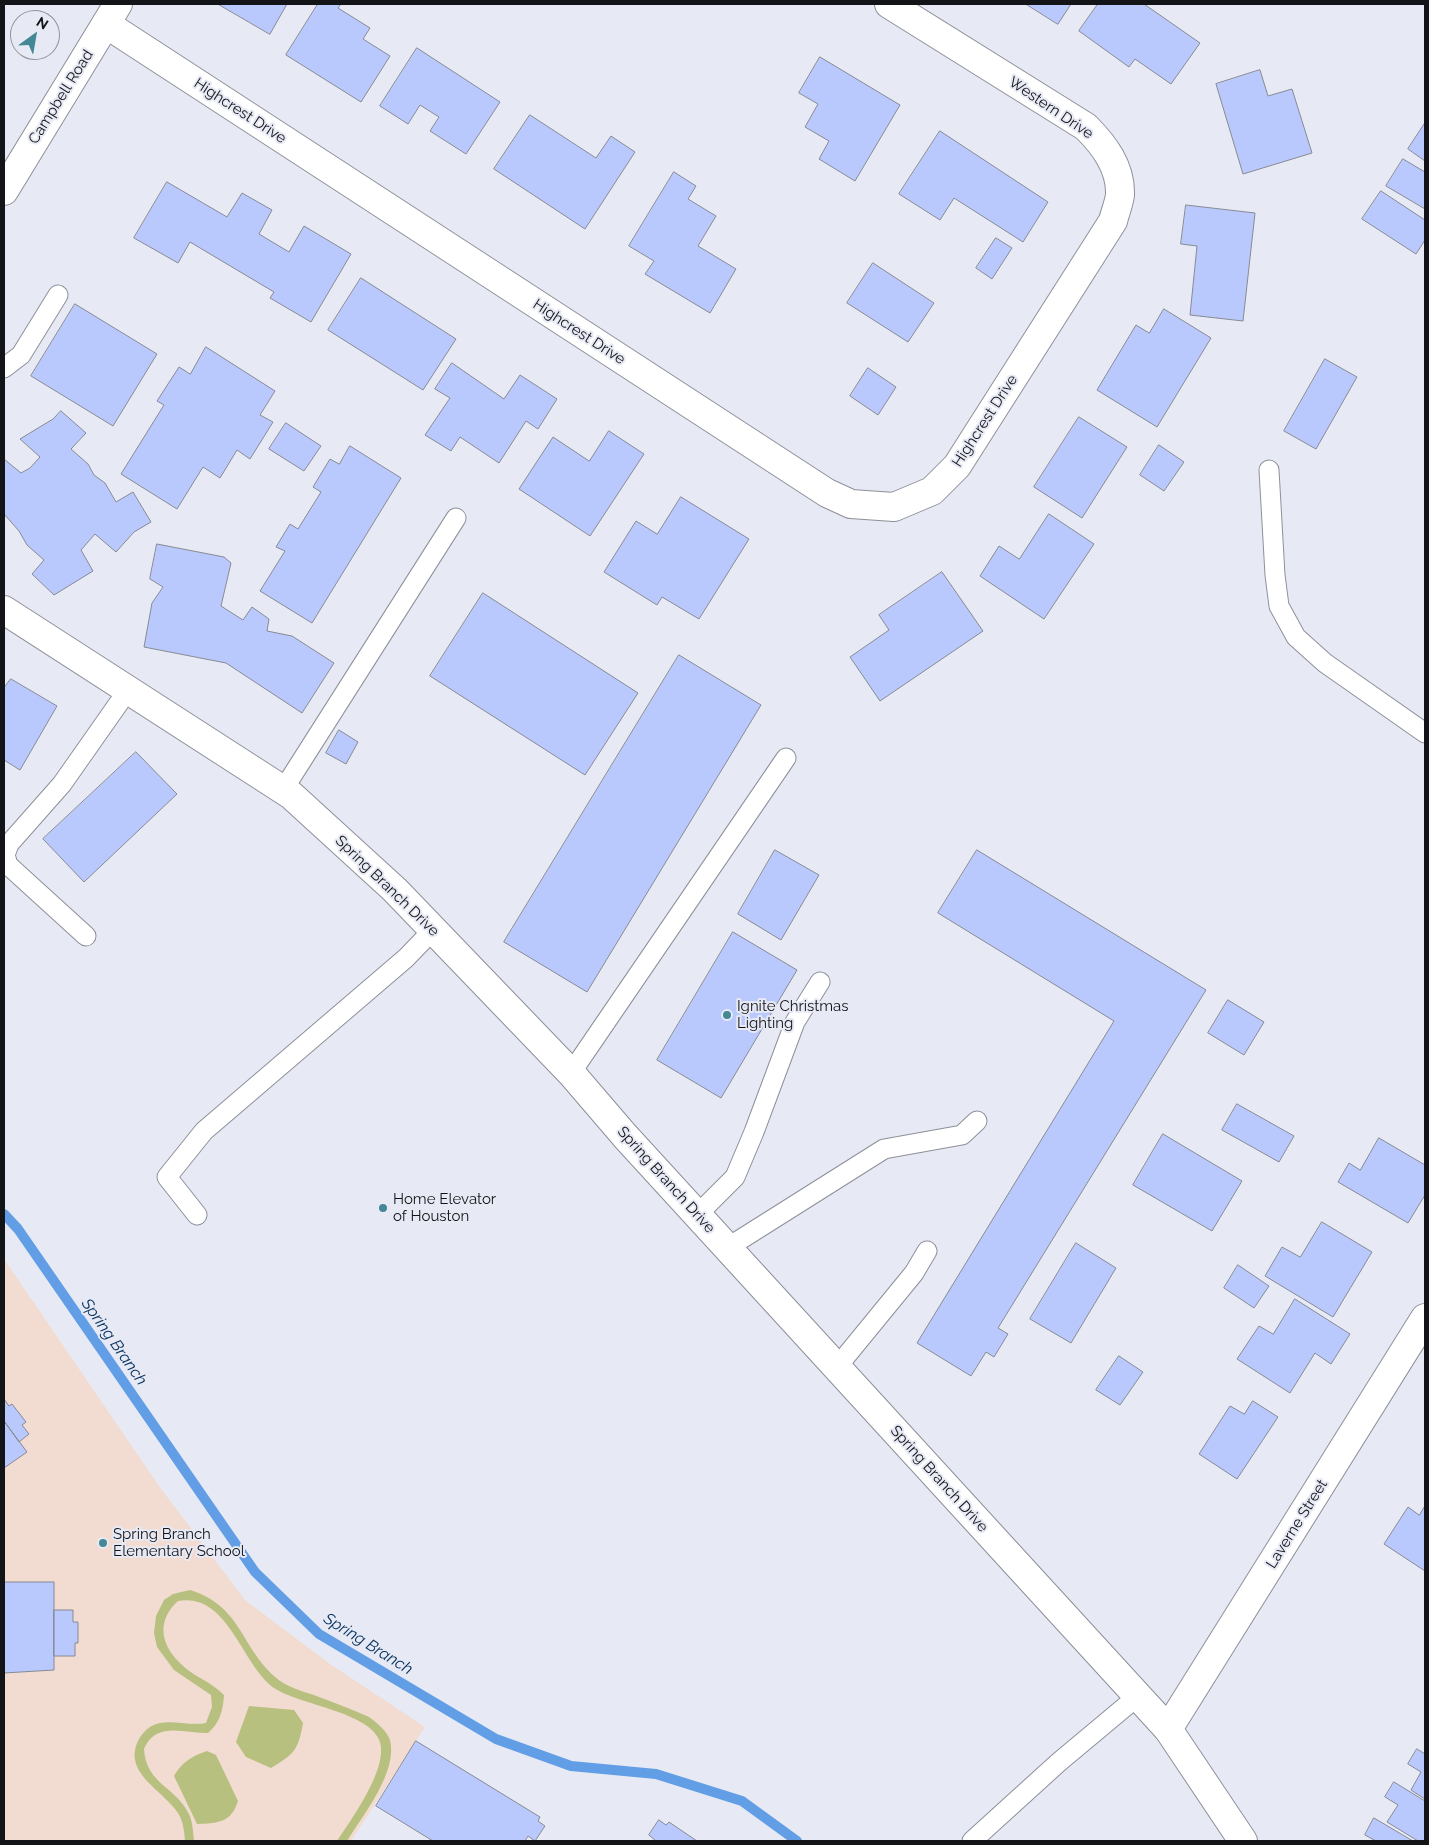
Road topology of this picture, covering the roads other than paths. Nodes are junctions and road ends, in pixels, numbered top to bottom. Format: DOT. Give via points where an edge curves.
graph roads {
  1 [pos="888,4"];
  2 [pos="112,14"];
  3 [pos="4,190"];
  4 [pos="58,295"];
  5 [pos="1023,363"];
  6 [pos="4,368"];
  7 [pos="1269,470"];
  8 [pos="456,518"];
  9 [pos="4,610"];
  10 [pos="128,690"];
  11 [pos="1425,733"];
  12 [pos="786,758"];
  13 [pos="283,790"];
  14 [pos="433,930"];
  15 [pos="86,936"];
  16 [pos="820,982"];
  17 [pos="571,1073"];
  18 [pos="977,1121"];
  19 [pos="197,1215"];
  20 [pos="697,1215"];
  21 [pos="727,1248"];
  22 [pos="927,1252"];
  23 [pos="1425,1318"];
  24 [pos="837,1367"];
  25 [pos="1138,1696"];
  26 [pos="1168,1729"];
  27 [pos="972,1841"];
  28 [pos="1243,1841"];
  1 -- 5 [label="street, Western Drive" via="1086,127 1104,145 1118,173 1120,195 1113,221"];
  2 -- 3 [label="street, Campbell Road"];
  2 -- 5 [label="street, Highcrest Drive" via="818,487 852,504 894,507 932,491 958,466"];
  4 -- 6 [label="lane" via="21,355"];
  7 -- 11 [label="lane" via="1279,606 1296,637 1325,663"];
  8 -- 13 [label="lane"];
  9 -- 10 [label="street, Spring Branch Drive"];
  10 -- 13 [label="street, Spring Branch Drive"];
  10 -- 15 [label="lane" via="62,784 9,844 5,855 8,865"];
  12 -- 17 [label="lane"];
  13 -- 14 [label="street, Spring Branch Drive" via="388,884"];
  14 -- 17 [label="street, Spring Branch Drive"];
  14 -- 19 [label="lane" via="204,1131 167,1177"];
  16 -- 20 [label="lane" via="796,1022 735,1177"];
  17 -- 20 [label="street, Spring Branch Drive"];
  18 -- 21 [label="lane" via="962,1135 884,1149"];
  20 -- 21 [label="street, Spring Branch Drive"];
  21 -- 24 [label="street, Spring Branch Drive"];
  22 -- 24 [label="lane" via="914,1273"];
  23 -- 26 [label="street, Laverne Street"];
  24 -- 25 [label="street, Spring Branch Drive"];
  25 -- 26 [label="street, Spring Branch Drive"];
  25 -- 27 [label="lane"];
  26 -- 28 [label="street, Spring Branch Drive"];
}
